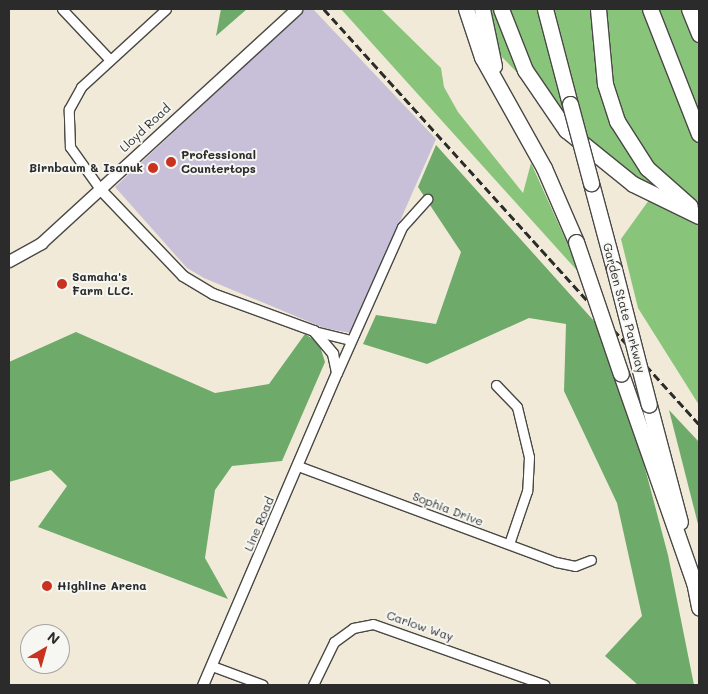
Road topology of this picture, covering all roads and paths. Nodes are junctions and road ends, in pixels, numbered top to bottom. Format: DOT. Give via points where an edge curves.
graph roads {
  1 [pos="62,9"];
  2 [pos="166,9"];
  3 [pos="296,9"];
  4 [pos="466,9"];
  5 [pos="482,9"];
  6 [pos="501,9"];
  7 [pos="545,9"];
  8 [pos="598,9"];
  9 [pos="650,9"];
  10 [pos="689,9"];
  11 [pos="693,9"];
  12 [pos="699,20"];
  13 [pos="699,34"];
  14 [pos="110,60"];
  15 [pos="509,104"];
  16 [pos="699,134"];
  17 [pos="100,188"];
  18 [pos="427,199"];
  19 [pos="699,214"];
  20 [pos="9,261"];
  21 [pos="314,331"];
  22 [pos="351,340"];
  23 [pos="336,373"];
  24 [pos="496,385"];
  25 [pos="298,466"];
  26 [pos="509,544"];
  27 [pos="591,560"];
  28 [pos="695,585"];
  29 [pos="699,607"];
  30 [pos="212,666"];
  31 [pos="203,685"];
  32 [pos="263,685"];
  33 [pos="313,685"];
  34 [pos="545,685"];
  1 -- 14 [label="street"];
  2 -- 14 [label="street"];
  3 -- 17 [label="main road, Lloyd Road"];
  4 -- 15 [label="highway" via="482,57"];
  5 -- 15 [label="highway" via="490,53"];
  6 -- 19 [label="highway" via="530,81 566,130 633,184"];
  7 -- 28 [label="highway, Garden State Parkway, bridge"];
  8 -- 19 [label="highway" via="605,84 623,134 657,179"];
  9 -- 16 [label="highway"];
  10 -- 13 [label="highway"];
  11 -- 12 [label="highway"];
  14 -- 17 [label="street" via="75,95 66,122 72,153"];
  15 -- 28 [label="highway, bridge" via="554,188 576,242"];
  17 -- 20 [label="main road, Lloyd Road" via="41,243"];
  17 -- 21 [label="street" via="171,266 195,285"];
  18 -- 22 [label="street, Line Road" via="402,227"];
  21 -- 22 [label="street"];
  21 -- 23 [label="street" via="332,354"];
  22 -- 23 [label="street, Line Road"];
  23 -- 25 [label="street, Line Road"];
  24 -- 26 [label="street" via="517,407 529,457 527,491"];
  25 -- 26 [label="street, Sophia Drive"];
  25 -- 30 [label="street, Line Road"];
  26 -- 27 [label="street, Sophia Drive" via="565,565"];
  28 -- 29 [label="highway, Garden State Parkway"];
  30 -- 31 [label="street, Line Road"];
  30 -- 32 [label="street"];
  33 -- 34 [label="street, Carlow Way" via="334,642 353,628 372,624"];
}
